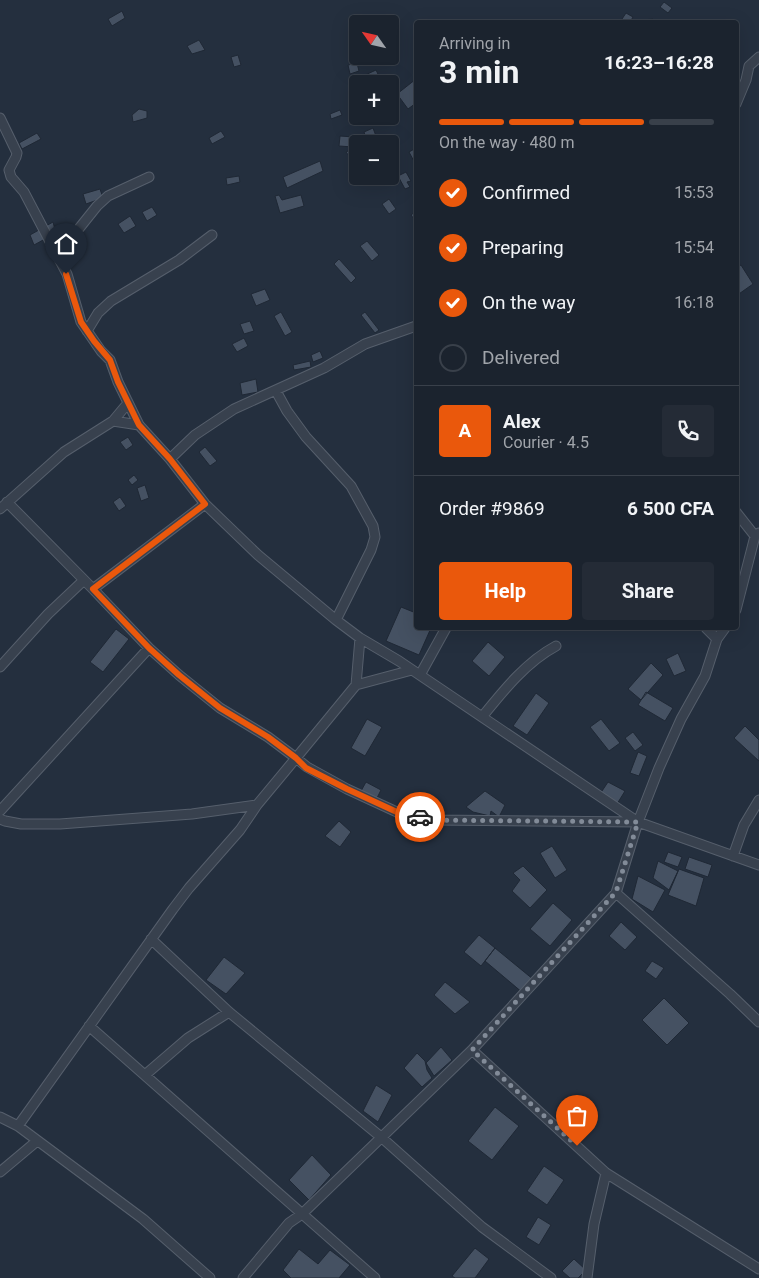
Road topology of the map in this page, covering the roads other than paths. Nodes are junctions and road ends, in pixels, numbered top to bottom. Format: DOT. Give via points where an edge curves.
graph roads {
  1 [pos="759,57"];
  2 [pos="739,97"];
  3 [pos="0,118"];
  4 [pos="150,177"];
  5 [pos="212,235"];
  6 [pos="57,256"];
  7 [pos="414,327"];
  8 [pos="87,331"];
  9 [pos="276,391"];
  10 [pos="128,403"];
  11 [pos="113,421"];
  12 [pos="139,425"];
  13 [pos="170,459"];
  14 [pos="205,504"];
  15 [pos="4,506"];
  16 [pos="739,515"];
  17 [pos="757,534"];
  18 [pos="84,580"];
  19 [pos="93,589"];
  20 [pos="739,599"];
  21 [pos="336,620"];
  22 [pos="445,630"];
  23 [pos="708,630"];
  24 [pos="724,630"];
  25 [pos="360,638"];
  26 [pos="717,639"];
  27 [pos="556,646"];
  28 [pos="149,648"];
  29 [pos="0,667"];
  30 [pos="416,673"];
  31 [pos="356,685"];
  32 [pos="482,717"];
  33 [pos="296,758"];
  34 [pos="759,800"];
  35 [pos="257,805"];
  36 [pos="0,811"];
  37 [pos="0,819"];
  38 [pos="638,822"];
  39 [pos="733,856"];
  40 [pos="759,865"];
  41 [pos="616,892"];
  42 [pos="152,939"];
  43 [pos="229,1012"];
  44 [pos="759,1022"];
  45 [pos="89,1026"];
  46 [pos="472,1050"];
  47 [pos="145,1075"];
  48 [pos="0,1117"];
  49 [pos="18,1126"];
  50 [pos="382,1137"];
  51 [pos="37,1141"];
  52 [pos="0,1172"];
  53 [pos="606,1173"];
  54 [pos="302,1214"];
  55 [pos="759,1269"];
  56 [pos="210,1278"];
  57 [pos="243,1278"];
  58 [pos="375,1278"];
  59 [pos="551,1278"];
  60 [pos="587,1278"];
  1 -- 2 [label="street" via="749,66"];
  3 -- 6 [label="street" via="17,153 9,170 11,176 24,192"];
  4 -- 6 [label="street" via="108,196"];
  5 -- 8 [label="street" via="111,301 98,313"];
  6 -- 8 [label="street"];
  7 -- 9 [label="street" via="365,344"];
  8 -- 10 [label="street" via="110,360"];
  9 -- 13 [label="street" via="234,409 195,435"];
  9 -- 21 [label="street" via="306,437 351,486 376,537"];
  10 -- 11 [label="street"];
  10 -- 12 [label="street"];
  11 -- 12 [label="street"];
  11 -- 15 [label="street" via="64,452"];
  12 -- 13 [label="street"];
  13 -- 14 [label="street"];
  14 -- 19 [label="street"];
  14 -- 21 [label="street" via="258,555"];
  15 -- 18 [label="street"];
  16 -- 17 [label="street"];
  17 -- 20 [label="street"];
  18 -- 19 [label="street"];
  18 -- 29 [label="street"];
  19 -- 28 [label="street"];
  21 -- 25 [label="street"];
  22 -- 30 [label="street"];
  23 -- 26 [label="street"];
  24 -- 26 [label="street"];
  25 -- 30 [label="street"];
  25 -- 31 [label="street"];
  26 -- 38 [label="street" via="705,676 659,768"];
  27 -- 32 [label="street" via="543,653 507,686"];
  28 -- 33 [label="street" via="220,708"];
  28 -- 36 [label="street"];
  30 -- 31 [label="street"];
  30 -- 32 [label="street"];
  31 -- 33 [label="street"];
  32 -- 38 [label="street"];
  33 -- 35 [label="street"];
  33 -- 38 [label="street" via="306,768 399,813 433,820"];
  34 -- 39 [label="street" via="744,825"];
  35 -- 37 [label="street" via="192,814 60,824 21,824"];
  35 -- 42 [label="street"];
  38 -- 39 [label="street"];
  38 -- 41 [label="street"];
  39 -- 40 [label="street"];
  41 -- 44 [label="street"];
  41 -- 46 [label="street"];
  42 -- 43 [label="street"];
  42 -- 45 [label="street"];
  43 -- 47 [label="street" via="188,1038"];
  43 -- 50 [label="street"];
  45 -- 47 [label="street"];
  45 -- 49 [label="street"];
  46 -- 50 [label="street"];
  46 -- 53 [label="street"];
  47 -- 54 [label="street"];
  48 -- 49 [label="street"];
  49 -- 51 [label="street"];
  50 -- 54 [label="street"];
  50 -- 59 [label="street" via="482,1227"];
  51 -- 52 [label="street"];
  51 -- 56 [label="street" via="143,1219"];
  53 -- 55 [label="street"];
  53 -- 60 [label="street" via="594,1224"];
  54 -- 57 [label="street" via="289,1223"];
  54 -- 58 [label="street"];
}
